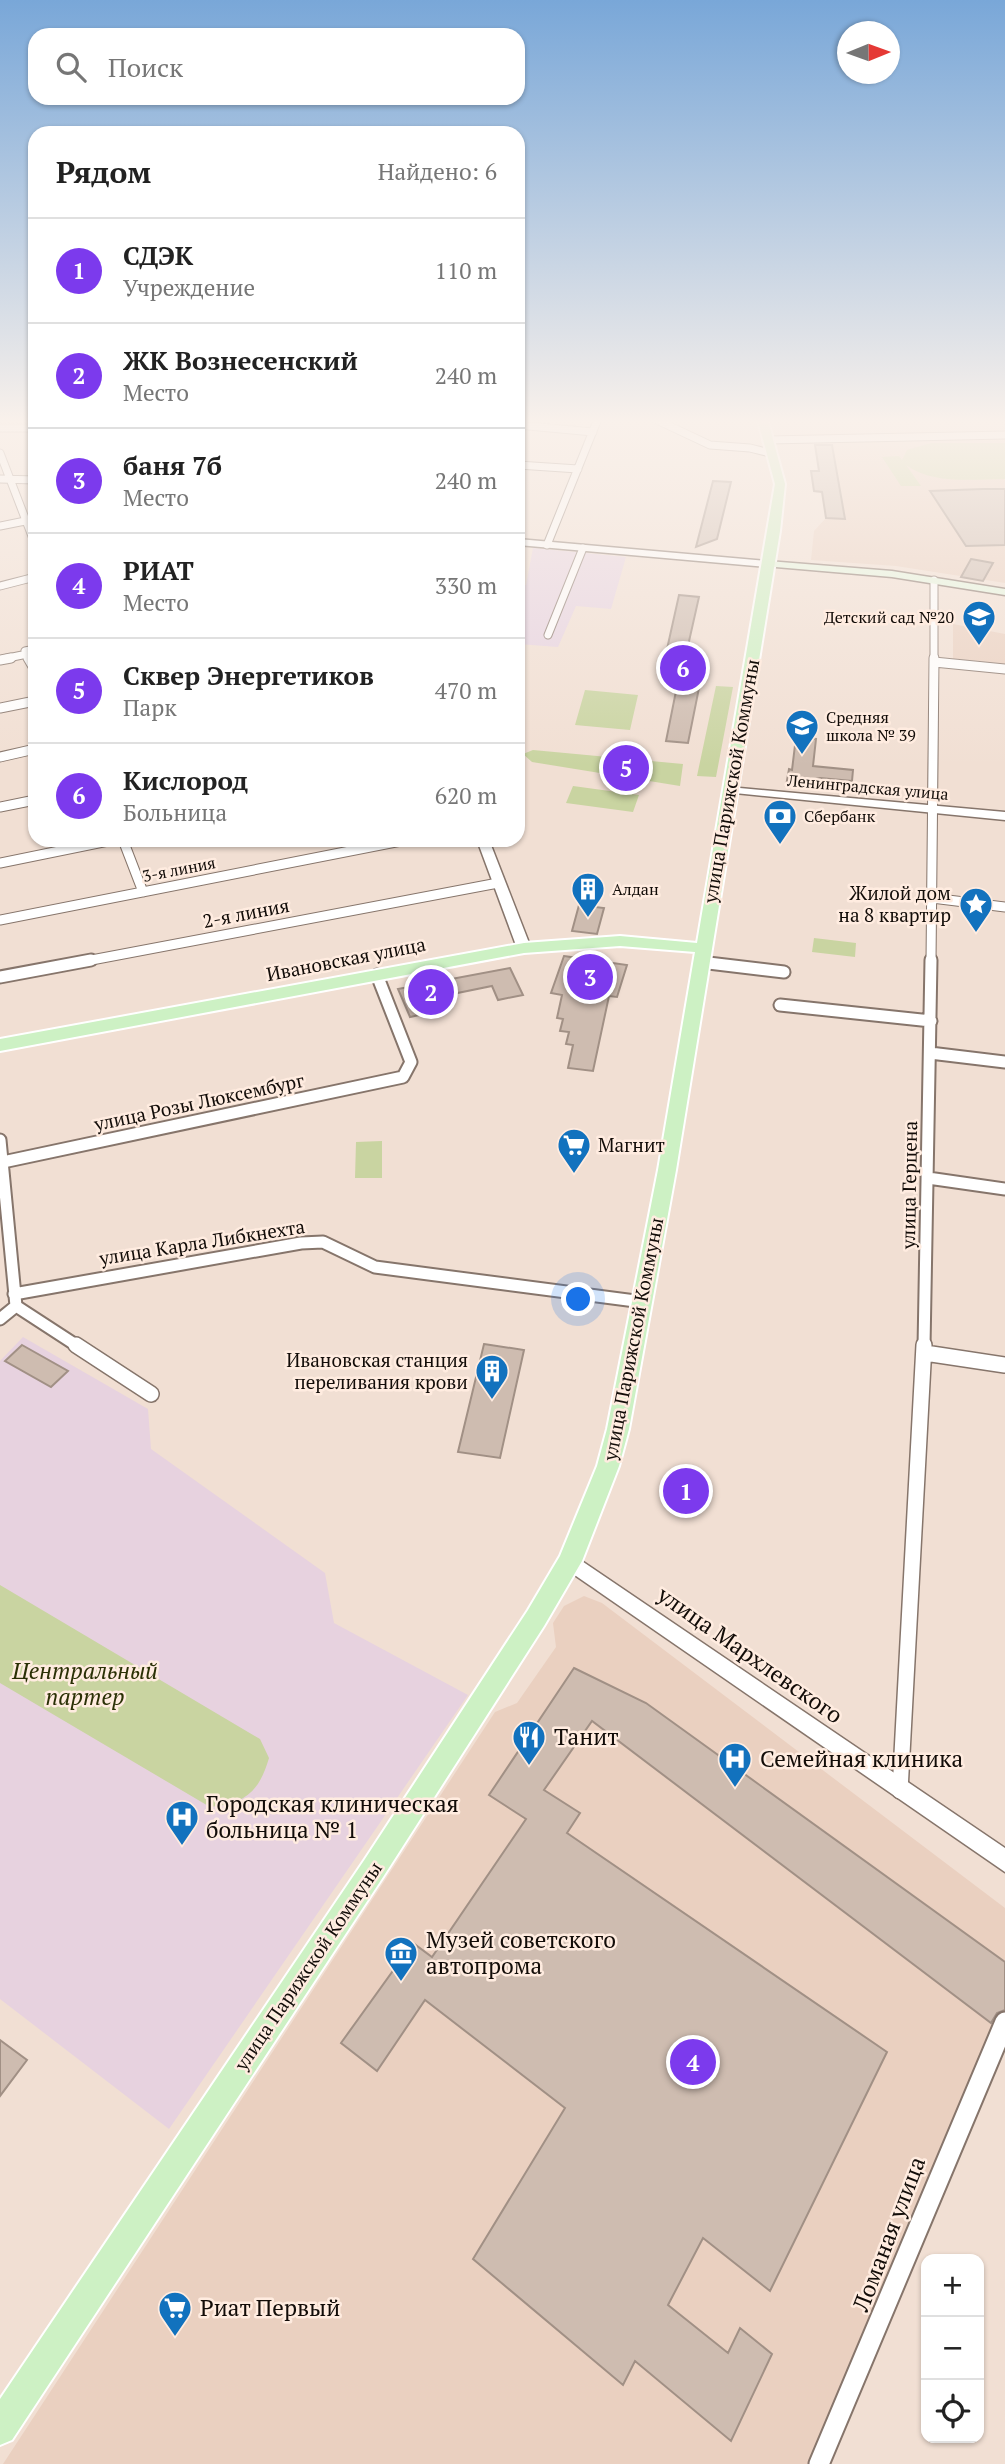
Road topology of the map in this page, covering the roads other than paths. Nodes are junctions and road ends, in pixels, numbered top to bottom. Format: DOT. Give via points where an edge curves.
graph roads {
  1 [pos="551,536"];
  2 [pos="772,536"];
  3 [pos="525,543"];
  4 [pos="547,545"];
  5 [pos="583,548"];
  6 [pos="768,564"];
  7 [pos="28,579"];
  8 [pos="934,580"];
  9 [pos="0,586"];
  10 [pos="1005,592"];
  11 [pos="548,635"];
  12 [pos="28,652"];
  13 [pos="0,660"];
  14 [pos="934,662"];
  15 [pos="1005,669"];
  16 [pos="28,702"];
  17 [pos="0,708"];
  18 [pos="28,751"];
  19 [pos="0,757"];
  20 [pos="729,790"];
  21 [pos="28,801"];
  22 [pos="0,807"];
  23 [pos="934,809"];
  24 [pos="1005,816"];
  25 [pos="79,847"];
  26 [pos="126,847"];
  27 [pos="371,847"];
  28 [pos="485,847"];
  29 [pos="0,863"];
  30 [pos="498,883"];
  31 [pos="144,892"];
  32 [pos="932,898"];
  33 [pos="1005,907"];
  34 [pos="0,920"];
  35 [pos="524,948"];
  36 [pos="702,955"];
  37 [pos="783,972"];
  38 [pos="377,975"];
  39 [pos="0,977"];
  40 [pos="780,1005"];
  41 [pos="930,1021"];
  42 [pos="0,1045"];
  43 [pos="930,1053"];
  44 [pos="1005,1062"];
  45 [pos="0,1140"];
  46 [pos="3,1161"];
  47 [pos="928,1178"];
  48 [pos="1005,1189"];
  49 [pos="15,1300"];
  50 [pos="643,1301"];
  51 [pos="0,1319"];
  52 [pos="925,1353"];
  53 [pos="1005,1365"];
  54 [pos="151,1394"];
  55 [pos="570,1562"];
  56 [pos="900,1791"];
  57 [pos="1005,1861"];
  58 [pos="1005,2022"];
  59 [pos="0,2428"];
  60 [pos="819,2464"];
  1 -- 4 [label="street"];
  2 -- 6 [label="main road, улица Парижской Коммуны"];
  3 -- 4 [label="street"];
  4 -- 5 [label="street"];
  5 -- 6 [label="street"];
  5 -- 11 [label="street"];
  6 -- 8 [label="main road"];
  6 -- 20 [label="main road, улица Парижской Коммуны"];
  7 -- 9 [label="street"];
  8 -- 10 [label="main road"];
  8 -- 14 [label="street, улица Герцена"];
  12 -- 13 [label="street"];
  14 -- 15 [label="street"];
  14 -- 23 [label="street, улица Герцена"];
  16 -- 17 [label="street"];
  18 -- 19 [label="street"];
  20 -- 23 [label="street, Ленинградская улица"];
  20 -- 36 [label="main road, улица Парижской Коммуны"];
  21 -- 22 [label="street"];
  23 -- 24 [label="street, Ленинградская улица"];
  23 -- 32 [label="street, улица Герцена"];
  25 -- 29 [label="street"];
  26 -- 31 [label="street"];
  27 -- 31 [label="street, 3-я линия"];
  28 -- 30 [label="street"];
  30 -- 35 [label="street"];
  30 -- 39 [label="street, 2-я линия"];
  31 -- 34 [label="street, 3-я линия"];
  32 -- 33 [label="street"];
  32 -- 41 [label="street, улица Герцена"];
  35 -- 36 [label="main road, Ивановская улица" via="621,941"];
  35 -- 38 [label="main road, Ивановская улица"];
  36 -- 37 [label="street"];
  36 -- 50 [label="main road, улица Парижской Коммуны"];
  38 -- 42 [label="main road, Ивановская улица"];
  38 -- 46 [label="street, улица Розы Люксембург" via="411,1062 403,1077"];
  40 -- 41 [label="street"];
  41 -- 43 [label="street, улица Герцена"];
  43 -- 44 [label="street"];
  43 -- 47 [label="street, улица Герцена"];
  45 -- 46 [label="street"];
  46 -- 49 [label="street"];
  47 -- 48 [label="street"];
  47 -- 52 [label="street, улица Герцена"];
  49 -- 50 [label="street, улица Карла Либкнехта" via="323,1242 375,1267"];
  49 -- 51 [label="street"];
  49 -- 54 [label="street"];
  50 -- 55 [label="main road, улица Парижской Коммуны" via="608,1466"];
  52 -- 53 [label="street"];
  52 -- 56 [label="street, улица Герцена"];
  55 -- 56 [label="street, улица Мархлевского"];
  55 -- 59 [label="main road, улица Парижской Коммуны" via="374,1868"];
  56 -- 57 [label="street, улица Мархлевского"];
  58 -- 60 [label="street, Ломаная улица"];
}
